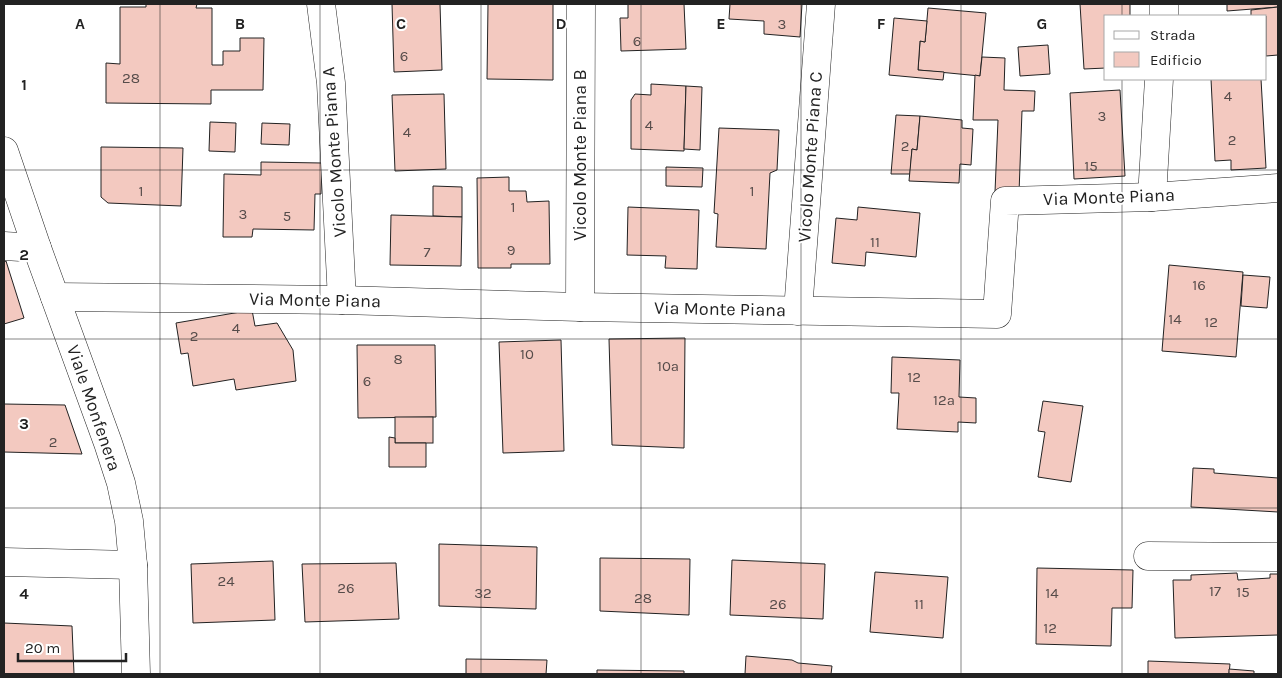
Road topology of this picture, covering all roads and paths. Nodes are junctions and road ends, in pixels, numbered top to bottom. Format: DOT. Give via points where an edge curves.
graph roads {
  1 [pos="321,4"];
  2 [pos="581,4"];
  3 [pos="821,4"];
  4 [pos="1160,80"];
  5 [pos="4,151"];
  6 [pos="1278,188"];
  7 [pos="1152,197"];
  8 [pos="4,246"];
  9 [pos="37,248"];
  10 [pos="55,297"];
  11 [pos="342,300"];
  12 [pos="580,307"];
  13 [pos="798,311"];
  14 [pos="1148,556"];
  15 [pos="1278,557"];
  16 [pos="4,562"];
  17 [pos="133,565"];
  18 [pos="136,674"];
  1 -- 11 [label="street, Vicolo Monte Piana A" via="331,83"];
  2 -- 12 [label="street, Vicolo Monte Piana B"];
  3 -- 13 [label="street, Vicolo Monte Piana C"];
  4 -- 7 [label="street"];
  5 -- 9 [label="street, Viale Monfenera"];
  6 -- 7 [label="street, Via Monte Piana"];
  7 -- 13 [label="street, Via Monte Piana" via="1005,201 997,314"];
  8 -- 9 [label="street"];
  9 -- 10 [label="street, Viale Monfenera"];
  10 -- 11 [label="street, Via Monte Piana"];
  10 -- 17 [label="street, Viale Monfenera" via="120,483 129,521"];
  11 -- 12 [label="street, Via Monte Piana"];
  12 -- 13 [label="street, Via Monte Piana"];
  14 -- 15 [label="street"];
  16 -- 17 [label="street"];
  17 -- 18 [label="street, Viale Monfenera"];
}
